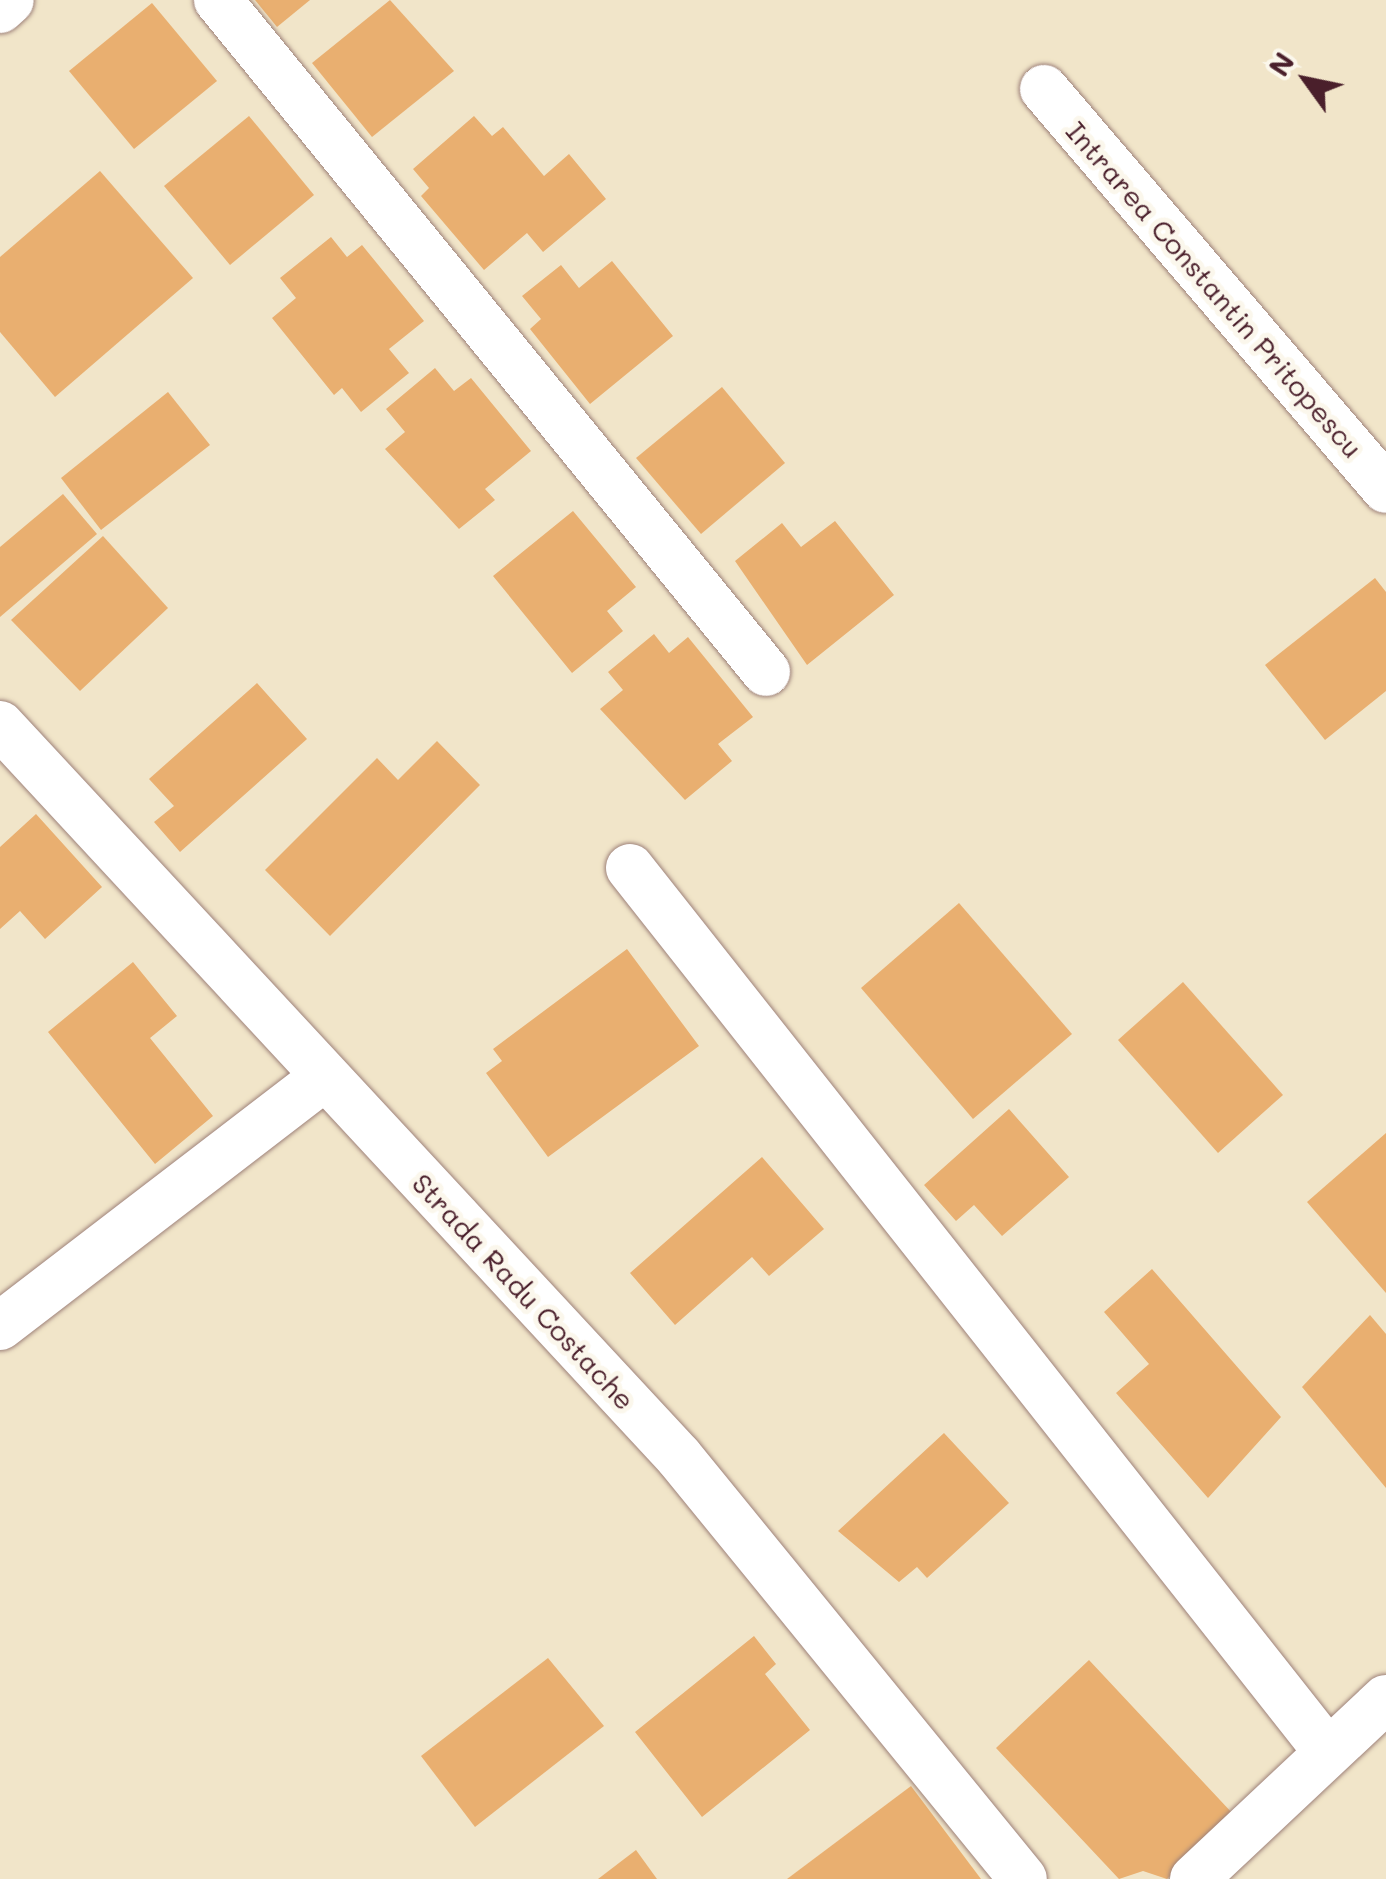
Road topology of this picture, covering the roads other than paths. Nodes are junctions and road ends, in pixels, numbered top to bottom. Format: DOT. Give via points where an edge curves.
graph roads {
  1 [pos="10,0"];
  2 [pos="218,0"];
  3 [pos="0,10"];
  4 [pos="1044,89"];
  5 [pos="1386,489"];
  6 [pos="766,672"];
  7 [pos="0,725"];
  8 [pos="630,868"];
  9 [pos="325,1078"];
  10 [pos="0,1326"];
  11 [pos="1386,1698"];
  12 [pos="1328,1752"];
  13 [pos="1023,1879"];
  14 [pos="1194,1879"];
  1 -- 3 [label="street"];
  2 -- 6 [label="street"];
  4 -- 5 [label="street, Intrarea Constantin Pritopescu"];
  7 -- 9 [label="street, Strada Radu Costache"];
  8 -- 12 [label="street"];
  9 -- 10 [label="street"];
  9 -- 13 [label="street, Strada Radu Costache" via="679,1457"];
  11 -- 12 [label="street"];
  12 -- 14 [label="street"];
}
